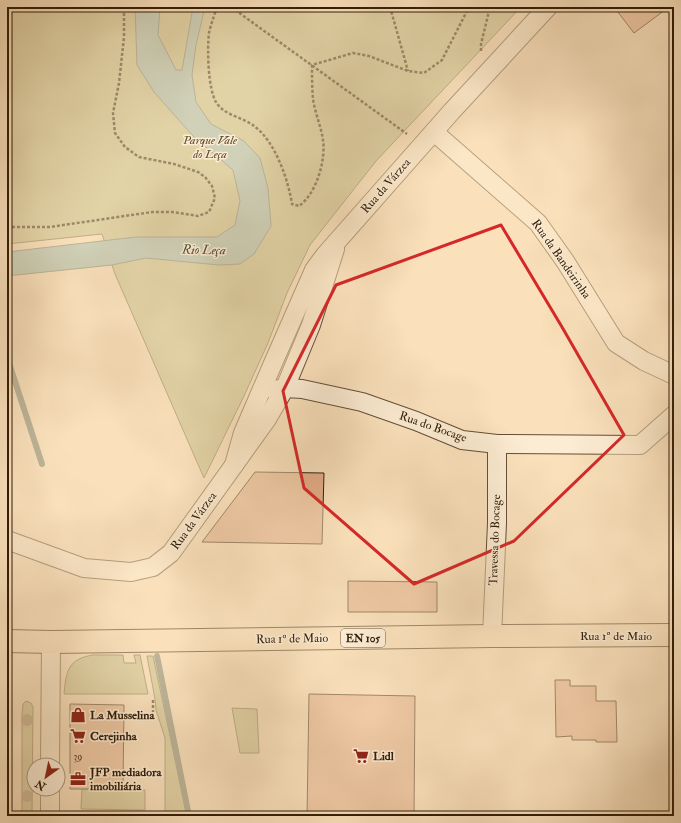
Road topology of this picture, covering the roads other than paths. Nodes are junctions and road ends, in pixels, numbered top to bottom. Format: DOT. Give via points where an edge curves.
graph roads {
  1 [pos="548,7"];
  2 [pos="428,138"];
  3 [pos="338,240"];
  4 [pos="644,361"];
  5 [pos="674,375"];
  6 [pos="285,388"];
  7 [pos="674,388"];
  8 [pos="258,400"];
  9 [pos="674,415"];
  10 [pos="497,444"];
  11 [pos="234,465"];
  12 [pos="7,540"];
  13 [pos="674,635"];
  14 [pos="492,636"];
  15 [pos="7,641"];
  16 [pos="51,642"];
  17 [pos="50,757"];
  18 [pos="50,797"];
  19 [pos="50,816"];
  1 -- 2 [label="street, Rua da Várzea"];
  2 -- 3 [label="street, Rua da Várzea"];
  2 -- 4 [label="street, Rua da Bandeirinha" via="538,223 616,343"];
  3 -- 6 [label="street, Rua da Várzea" via="311,325"];
  3 -- 8 [label="street, Rua da Várzea" via="314,270"];
  4 -- 5 [label="street, Rua da Bandeirinha"];
  4 -- 7 [label="street, Rua da Bandeirinha" via="656,375"];
  6 -- 8 [label="street, Rua do Bocage" via="271,391"];
  6 -- 10 [label="street, Rua do Bocage" via="362,402 462,440"];
  6 -- 11 [label="street, Rua da Várzea" via="267,419"];
  8 -- 11 [label="street, Rua da Várzea"];
  9 -- 10 [label="street, Rua do Bocage" via="640,445"];
  10 -- 14 [label="street, Travessa do Bocage" via="497,523"];
  11 -- 12 [label="street, Rua da Várzea" via="171,553 153,567 130,572 84,568"];
  13 -- 14 [label="main road, Rua 1º de Maio / EN 105"];
  14 -- 16 [label="main road, Rua 1º de Maio / EN 105"];
  15 -- 16 [label="main road, Rua 1º de Maio / EN 105"];
  16 -- 17 [label="street"];
  18 -- 19 [label="street"];
}
